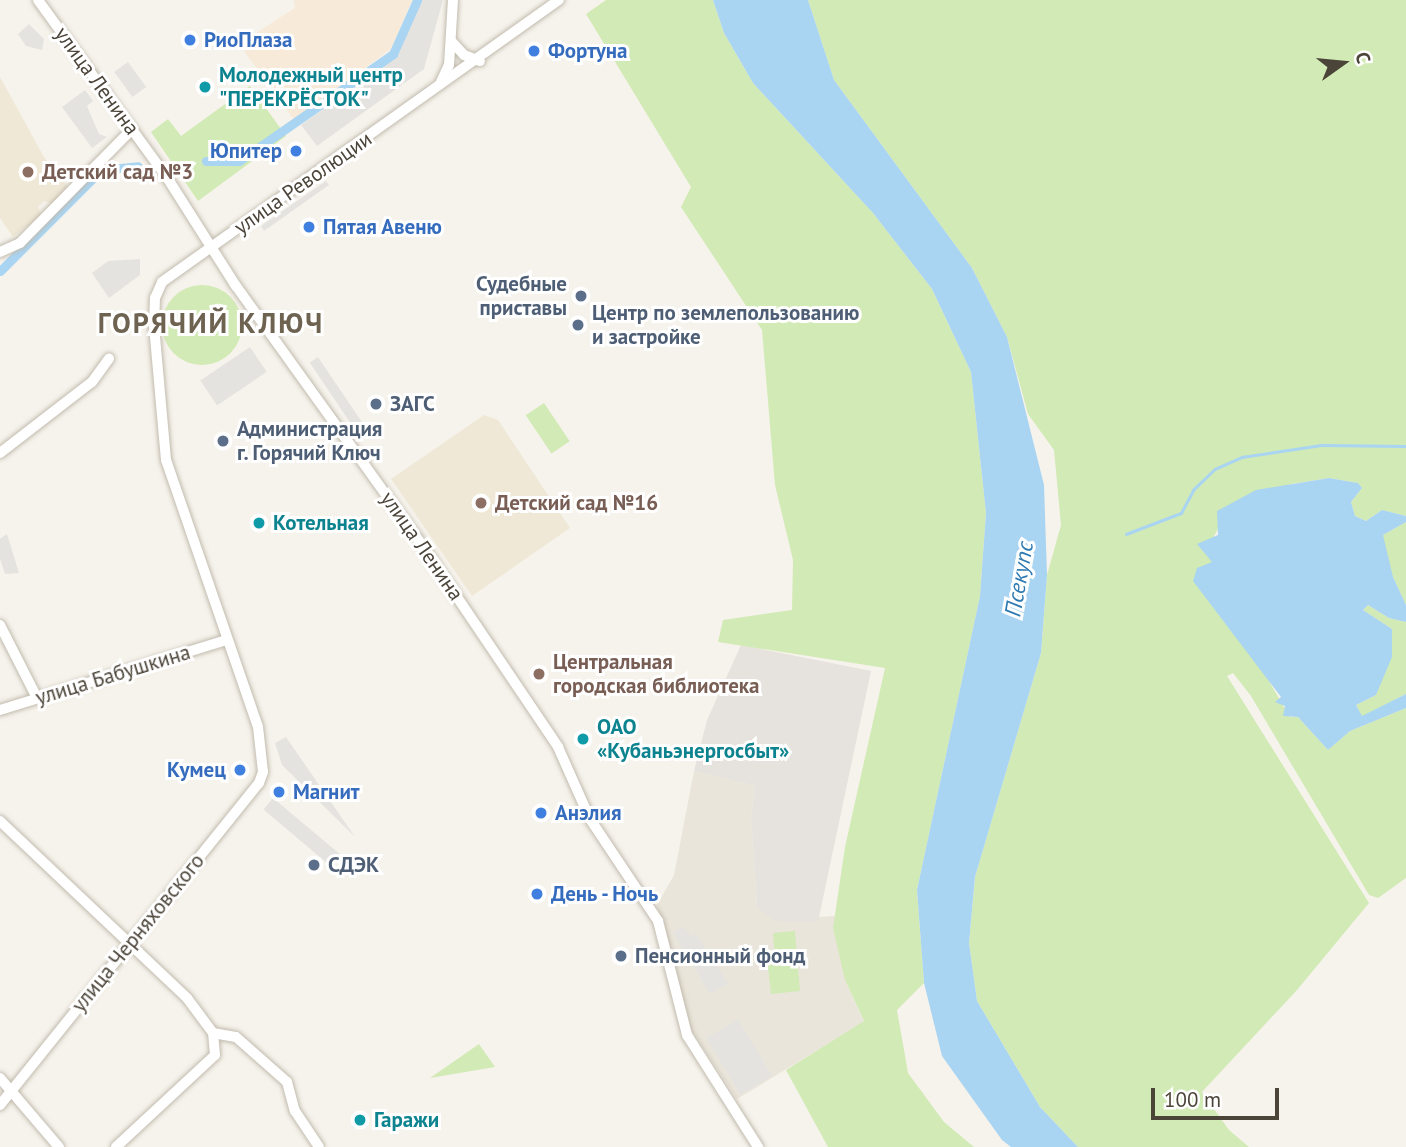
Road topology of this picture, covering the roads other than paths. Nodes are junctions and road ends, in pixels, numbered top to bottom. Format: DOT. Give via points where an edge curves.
graph roads {
  1 [pos="38,0"];
  2 [pos="453,0"];
  3 [pos="559,0"];
  4 [pos="451,41"];
  5 [pos="480,61"];
  6 [pos="434,91"];
  7 [pos="132,129"];
  8 [pos="210,246"];
  9 [pos="0,252"];
  10 [pos="109,359"];
  11 [pos="0,453"];
  12 [pos="0,625"];
  13 [pos="226,639"];
  14 [pos="37,698"];
  15 [pos="0,710"];
  16 [pos="0,821"];
  17 [pos="130,945"];
  18 [pos="212,1033"];
  19 [pos="0,1078"];
  20 [pos="11,1091"];
  21 [pos="0,1105"];
  22 [pos="59,1147"];
  23 [pos="116,1147"];
  24 [pos="319,1147"];
  25 [pos="758,1147"];
  1 -- 7 [label="street, улица Ленина"];
  2 -- 4 [label="street"];
  3 -- 5 [label="street, улица Революции" via="500,41"];
  4 -- 5 [label="street" via="464,55"];
  4 -- 6 [label="street" via="446,75"];
  5 -- 6 [label="street, улица Революции"];
  6 -- 8 [label="street, улица Революции"];
  7 -- 8 [label="street, улица Ленина"];
  7 -- 9 [label="street" via="20,243"];
  8 -- 13 [label="street, улица Революции" via="162,282 155,298 166,460"];
  8 -- 25 [label="street, улица Ленина" via="558,747 590,819 658,921 678,1015"];
  10 -- 11 [label="street" via="92,383"];
  12 -- 14 [label="street"];
  13 -- 14 [label="street, улица Бабушкина"];
  13 -- 17 [label="street, улица Черняховского" via="258,727 263,756 259,783"];
  14 -- 15 [label="street, улица Бабушкина"];
  16 -- 17 [label="street"];
  17 -- 18 [label="street" via="187,998"];
  17 -- 20 [label="street, улица Черняховского"];
  18 -- 23 [label="street" via="215,1055"];
  18 -- 24 [label="street" via="236,1037 287,1082 295,1111"];
  19 -- 20 [label="street"];
  20 -- 21 [label="street, улица Черняховского"];
  20 -- 22 [label="street"];
}
